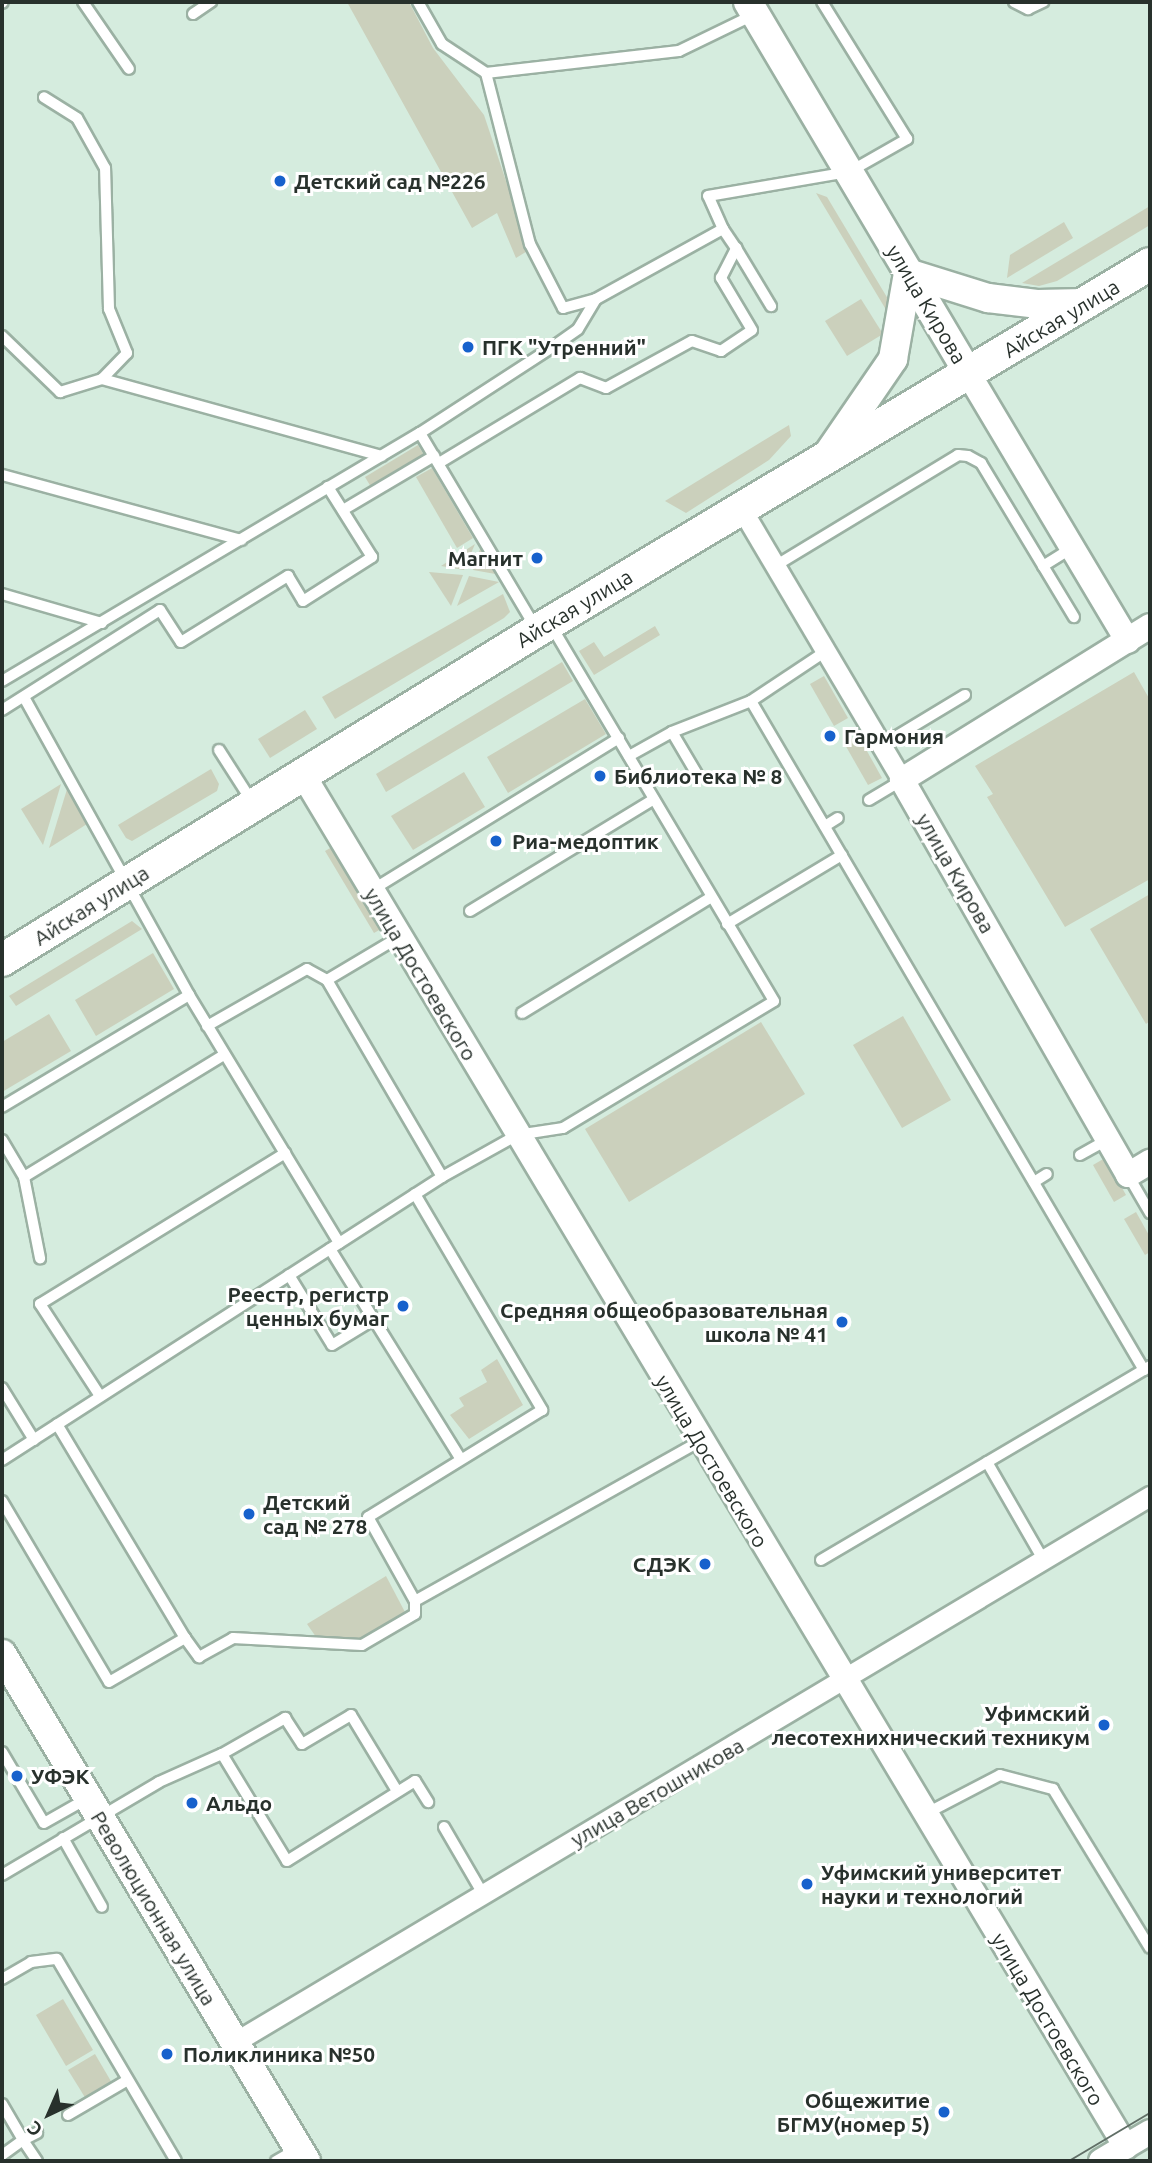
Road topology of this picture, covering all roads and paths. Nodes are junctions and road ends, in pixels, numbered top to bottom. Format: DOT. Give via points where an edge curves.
graph roads {
  1 [pos="83,2"];
  2 [pos="211,2"];
  3 [pos="418,2"];
  4 [pos="822,2"];
  5 [pos="1014,2"];
  6 [pos="1043,2"];
  7 [pos="752,8"];
  8 [pos="193,14"];
  9 [pos="129,69"];
  10 [pos="486,73"];
  11 [pos="44,97"];
  12 [pos="849,172"];
  13 [pos="723,229"];
  14 [pos="736,248"];
  15 [pos="1150,264"];
  16 [pos="908,273"];
  17 [pos="596,299"];
  18 [pos="1086,303"];
  19 [pos="771,306"];
  20 [pos="2,336"];
  21 [pos="968,373"];
  22 [pos="102,379"];
  23 [pos="421,433"];
  24 [pos="382,456"];
  25 [pos="436,460"];
  26 [pos="820,465"];
  27 [pos="2,475"];
  28 [pos="328,487"];
  29 [pos="741,509"];
  30 [pos="343,510"];
  31 [pos="240,540"];
  32 [pos="1072,548"];
  33 [pos="775,566"];
  34 [pos="1044,566"];
  35 [pos="2,594"];
  36 [pos="1074,617"];
  37 [pos="102,623"];
  38 [pos="543,626"];
  39 [pos="1150,626"];
  40 [pos="1128,641"];
  41 [pos="826,651"];
  42 [pos="2,681"];
  43 [pos="965,695"];
  44 [pos="25,699"];
  45 [pos="751,701"];
  46 [pos="2,710"];
  47 [pos="672,732"];
  48 [pos="619,738"];
  49 [pos="882,746"];
  50 [pos="219,750"];
  51 [pos="629,756"];
  52 [pos="302,774"];
  53 [pos="698,776"];
  54 [pos="902,780"];
  55 [pos="654,799"];
  56 [pos="869,800"];
  57 [pos="253,804"];
  58 [pos="838,818"];
  59 [pos="825,826"];
  60 [pos="842,855"];
  61 [pos="125,883"];
  62 [pos="372,891"];
  63 [pos="711,897"];
  64 [pos="470,911"];
  65 [pos="727,924"];
  66 [pos="399,937"];
  67 [pos="2,960"];
  68 [pos="327,980"];
  69 [pos="189,995"];
  70 [pos="522,1013"];
  71 [pos="207,1026"];
  72 [pos="224,1055"];
  73 [pos="2,1107"];
  74 [pos="517,1135"];
  75 [pos="1107,1139"];
  76 [pos="2,1140"];
  77 [pos="285,1153"];
  78 [pos="1080,1155"];
  79 [pos="1150,1162"];
  80 [pos="1047,1174"];
  81 [pos="1128,1175"];
  82 [pos="24,1177"];
  83 [pos="442,1177"];
  84 [pos="1034,1182"];
  85 [pos="415,1194"];
  86 [pos="1150,1213"];
  87 [pos="340,1242"];
  88 [pos="330,1249"];
  89 [pos="40,1258"];
  90 [pos="289,1275"];
  91 [pos="373,1320"];
  92 [pos="1147,1368"];
  93 [pos="2,1388"];
  94 [pos="100,1396"];
  95 [pos="57,1424"];
  96 [pos="34,1440"];
  97 [pos="700,1441"];
  98 [pos="460,1458"];
  99 [pos="2,1460"];
  100 [pos="987,1462"];
  101 [pos="1150,1496"];
  102 [pos="2,1501"];
  103 [pos="821,1560"];
  104 [pos="1044,1561"];
  105 [pos="415,1601"];
  106 [pos="186,1638"];
  107 [pos="2,1654"];
  108 [pos="843,1682"];
  109 [pos="2,1752"];
  110 [pos="222,1754"];
  111 [pos="397,1791"];
  112 [pos="428,1802"];
  113 [pos="94,1807"];
  114 [pos="924,1815"];
  115 [pos="444,1827"];
  116 [pos="63,1838"];
  117 [pos="2,1875"];
  118 [pos="483,1894"];
  119 [pos="102,1907"];
  120 [pos="1150,1948"];
  121 [pos="2,1979"];
  122 [pos="235,2042"];
  123 [pos="128,2080"];
  124 [pos="2,2104"];
  125 [pos="68,2115"];
  126 [pos="1150,2132"];
  127 [pos="37,2133"];
  128 [pos="23,2140"];
  129 [pos="1125,2147"];
  130 [pos="2,2155"];
  131 [pos="294,2157"];
  132 [pos="37,2161"];
  133 [pos="176,2161"];
  134 [pos="1101,2161"];
  1 -- 9 [label="lane"];
  2 -- 8 [label="lane"];
  3 -- 10 [label="lane" via="442,44"];
  4 -- 12 [label="lane" via="907,139"];
  5 -- 6 [label="lane" via="1028,9"];
  7 -- 10 [label="lane" via="679,51"];
  7 -- 12 [label="main road, улица Кирова"];
  10 -- 17 [label="lane" via="530,244 563,308"];
  11 -- 22 [label="lane" via="77,118 105,168 109,309 127,353"];
  12 -- 13 [label="lane" via="708,197"];
  12 -- 16 [label="main road, улица Кирова"];
  13 -- 14 [label="lane"];
  13 -- 17 [label="lane"];
  14 -- 19 [label="lane"];
  14 -- 25 [label="lane" via="721,278 752,330 721,351 692,341 607,388 580,379"];
  15 -- 18 [label="main road, Айская улица"];
  16 -- 18 [label="main road" via="988,298"];
  16 -- 21 [label="main road, улица Кирова"];
  16 -- 26 [label="main road" via="893,359"];
  17 -- 23 [label="lane" via="578,328"];
  18 -- 21 [label="main road, Айская улица"];
  20 -- 22 [label="lane" via="60,392"];
  21 -- 26 [label="main road, Айская улица"];
  21 -- 32 [label="street, улица Кирова"];
  22 -- 24 [label="lane"];
  23 -- 24 [label="lane"];
  23 -- 25 [label="lane"];
  24 -- 28 [label="lane"];
  25 -- 30 [label="lane"];
  25 -- 38 [label="lane"];
  26 -- 29 [label="main road, Айская улица"];
  27 -- 31 [label="lane"];
  28 -- 30 [label="lane"];
  28 -- 31 [label="lane"];
  29 -- 33 [label="street"];
  29 -- 38 [label="main road, Айская улица"];
  30 -- 44 [label="lane" via="372,557 303,601 288,576 180,642 160,610"];
  31 -- 37 [label="lane"];
  32 -- 34 [label="lane"];
  32 -- 40 [label="street, улица Кирова"];
  33 -- 34 [label="lane" via="958,455 981,463"];
  33 -- 41 [label="street"];
  34 -- 36 [label="lane"];
  35 -- 37 [label="lane"];
  37 -- 42 [label="lane"];
  38 -- 48 [label="lane"];
  38 -- 52 [label="main road, Айская улица"];
  39 -- 40 [label="street"];
  40 -- 54 [label="street"];
  41 -- 45 [label="lane"];
  41 -- 49 [label="street"];
  43 -- 49 [label="lane"];
  44 -- 46 [label="lane"];
  44 -- 61 [label="lane"];
  45 -- 47 [label="lane"];
  45 -- 59 [label="lane"];
  47 -- 51 [label="lane"];
  47 -- 53 [label="lane"];
  48 -- 51 [label="lane"];
  48 -- 62 [label="lane"];
  49 -- 54 [label="street"];
  50 -- 57 [label="lane"];
  51 -- 55 [label="lane"];
  52 -- 57 [label="main road, Айская улица"];
  52 -- 62 [label="street, улица Достоевского"];
  54 -- 56 [label="lane"];
  54 -- 75 [label="street, улица Кирова"];
  55 -- 63 [label="lane"];
  55 -- 64 [label="lane"];
  57 -- 61 [label="main road, Айская улица"];
  58 -- 59 [label="lane"];
  59 -- 60 [label="lane"];
  60 -- 65 [label="lane"];
  60 -- 84 [label="lane"];
  61 -- 67 [label="main road, Айская улица"];
  61 -- 69 [label="lane"];
  62 -- 66 [label="street, улица Достоевского"];
  63 -- 65 [label="lane"];
  63 -- 70 [label="lane"];
  65 -- 74 [label="lane" via="774,1001 563,1128"];
  66 -- 68 [label="lane"];
  66 -- 74 [label="street, улица Достоевского"];
  68 -- 71 [label="lane" via="307,970"];
  68 -- 83 [label="lane"];
  69 -- 71 [label="lane"];
  69 -- 73 [label="lane"];
  71 -- 72 [label="lane"];
  72 -- 77 [label="lane"];
  72 -- 82 [label="lane"];
  74 -- 83 [label="lane"];
  74 -- 97 [label="street, улица Достоевского"];
  75 -- 78 [label="lane"];
  75 -- 81 [label="street, улица Кирова"];
  76 -- 82 [label="lane"];
  77 -- 87 [label="lane"];
  77 -- 94 [label="lane" via="40,1304"];
  79 -- 81 [label="street"];
  80 -- 84 [label="lane"];
  81 -- 86 [label="lane"];
  82 -- 89 [label="lane"];
  83 -- 85 [label="lane"];
  84 -- 92 [label="lane"];
  85 -- 87 [label="lane"];
  85 -- 98 [label="lane" via="542,1410"];
  87 -- 88 [label="lane"];
  88 -- 90 [label="lane"];
  88 -- 91 [label="lane"];
  90 -- 91 [label="lane" via="332,1345"];
  90 -- 94 [label="lane"];
  91 -- 98 [label="lane"];
  92 -- 100 [label="lane"];
  93 -- 96 [label="lane"];
  94 -- 95 [label="lane"];
  95 -- 96 [label="lane"];
  95 -- 106 [label="lane"];
  96 -- 99 [label="lane"];
  97 -- 105 [label="lane"];
  97 -- 108 [label="street, улица Достоевского"];
  98 -- 105 [label="lane" via="368,1517"];
  100 -- 103 [label="lane"];
  100 -- 104 [label="lane"];
  101 -- 104 [label="street, улица Ветошникова"];
  102 -- 106 [label="lane" via="109,1682"];
  104 -- 108 [label="street, улица Ветошникова"];
  105 -- 106 [label="lane" via="415,1614 362,1645 233,1638 200,1657"];
  107 -- 113 [label="main road, Революционная улица"];
  108 -- 114 [label="street, улица Достоевского"];
  108 -- 118 [label="street, улица Ветошникова"];
  109 -- 113 [label="lane" via="44,1823"];
  110 -- 111 [label="lane" via="285,1718 302,1744 351,1715"];
  110 -- 111 [label="lane" via="287,1861"];
  110 -- 113 [label="lane"];
  111 -- 112 [label="lane" via="415,1781"];
  113 -- 116 [label="lane"];
  113 -- 122 [label="main road, Революционная улица"];
  114 -- 120 [label="lane" via="1000,1775 1053,1789"];
  114 -- 129 [label="street, улица Достоевского"];
  115 -- 118 [label="lane"];
  116 -- 117 [label="lane"];
  116 -- 119 [label="lane"];
  118 -- 122 [label="street, улица Ветошникова"];
  121 -- 123 [label="lane" via="31,1962 57,1959"];
  122 -- 131 [label="main road, Революционная улица"];
  123 -- 125 [label="lane"];
  123 -- 133 [label="lane"];
  124 -- 128 [label="lane"];
  126 -- 129 [label="street"];
  127 -- 128 [label="lane"];
  128 -- 130 [label="lane"];
  128 -- 132 [label="lane"];
  129 -- 134 [label="street"];
}
